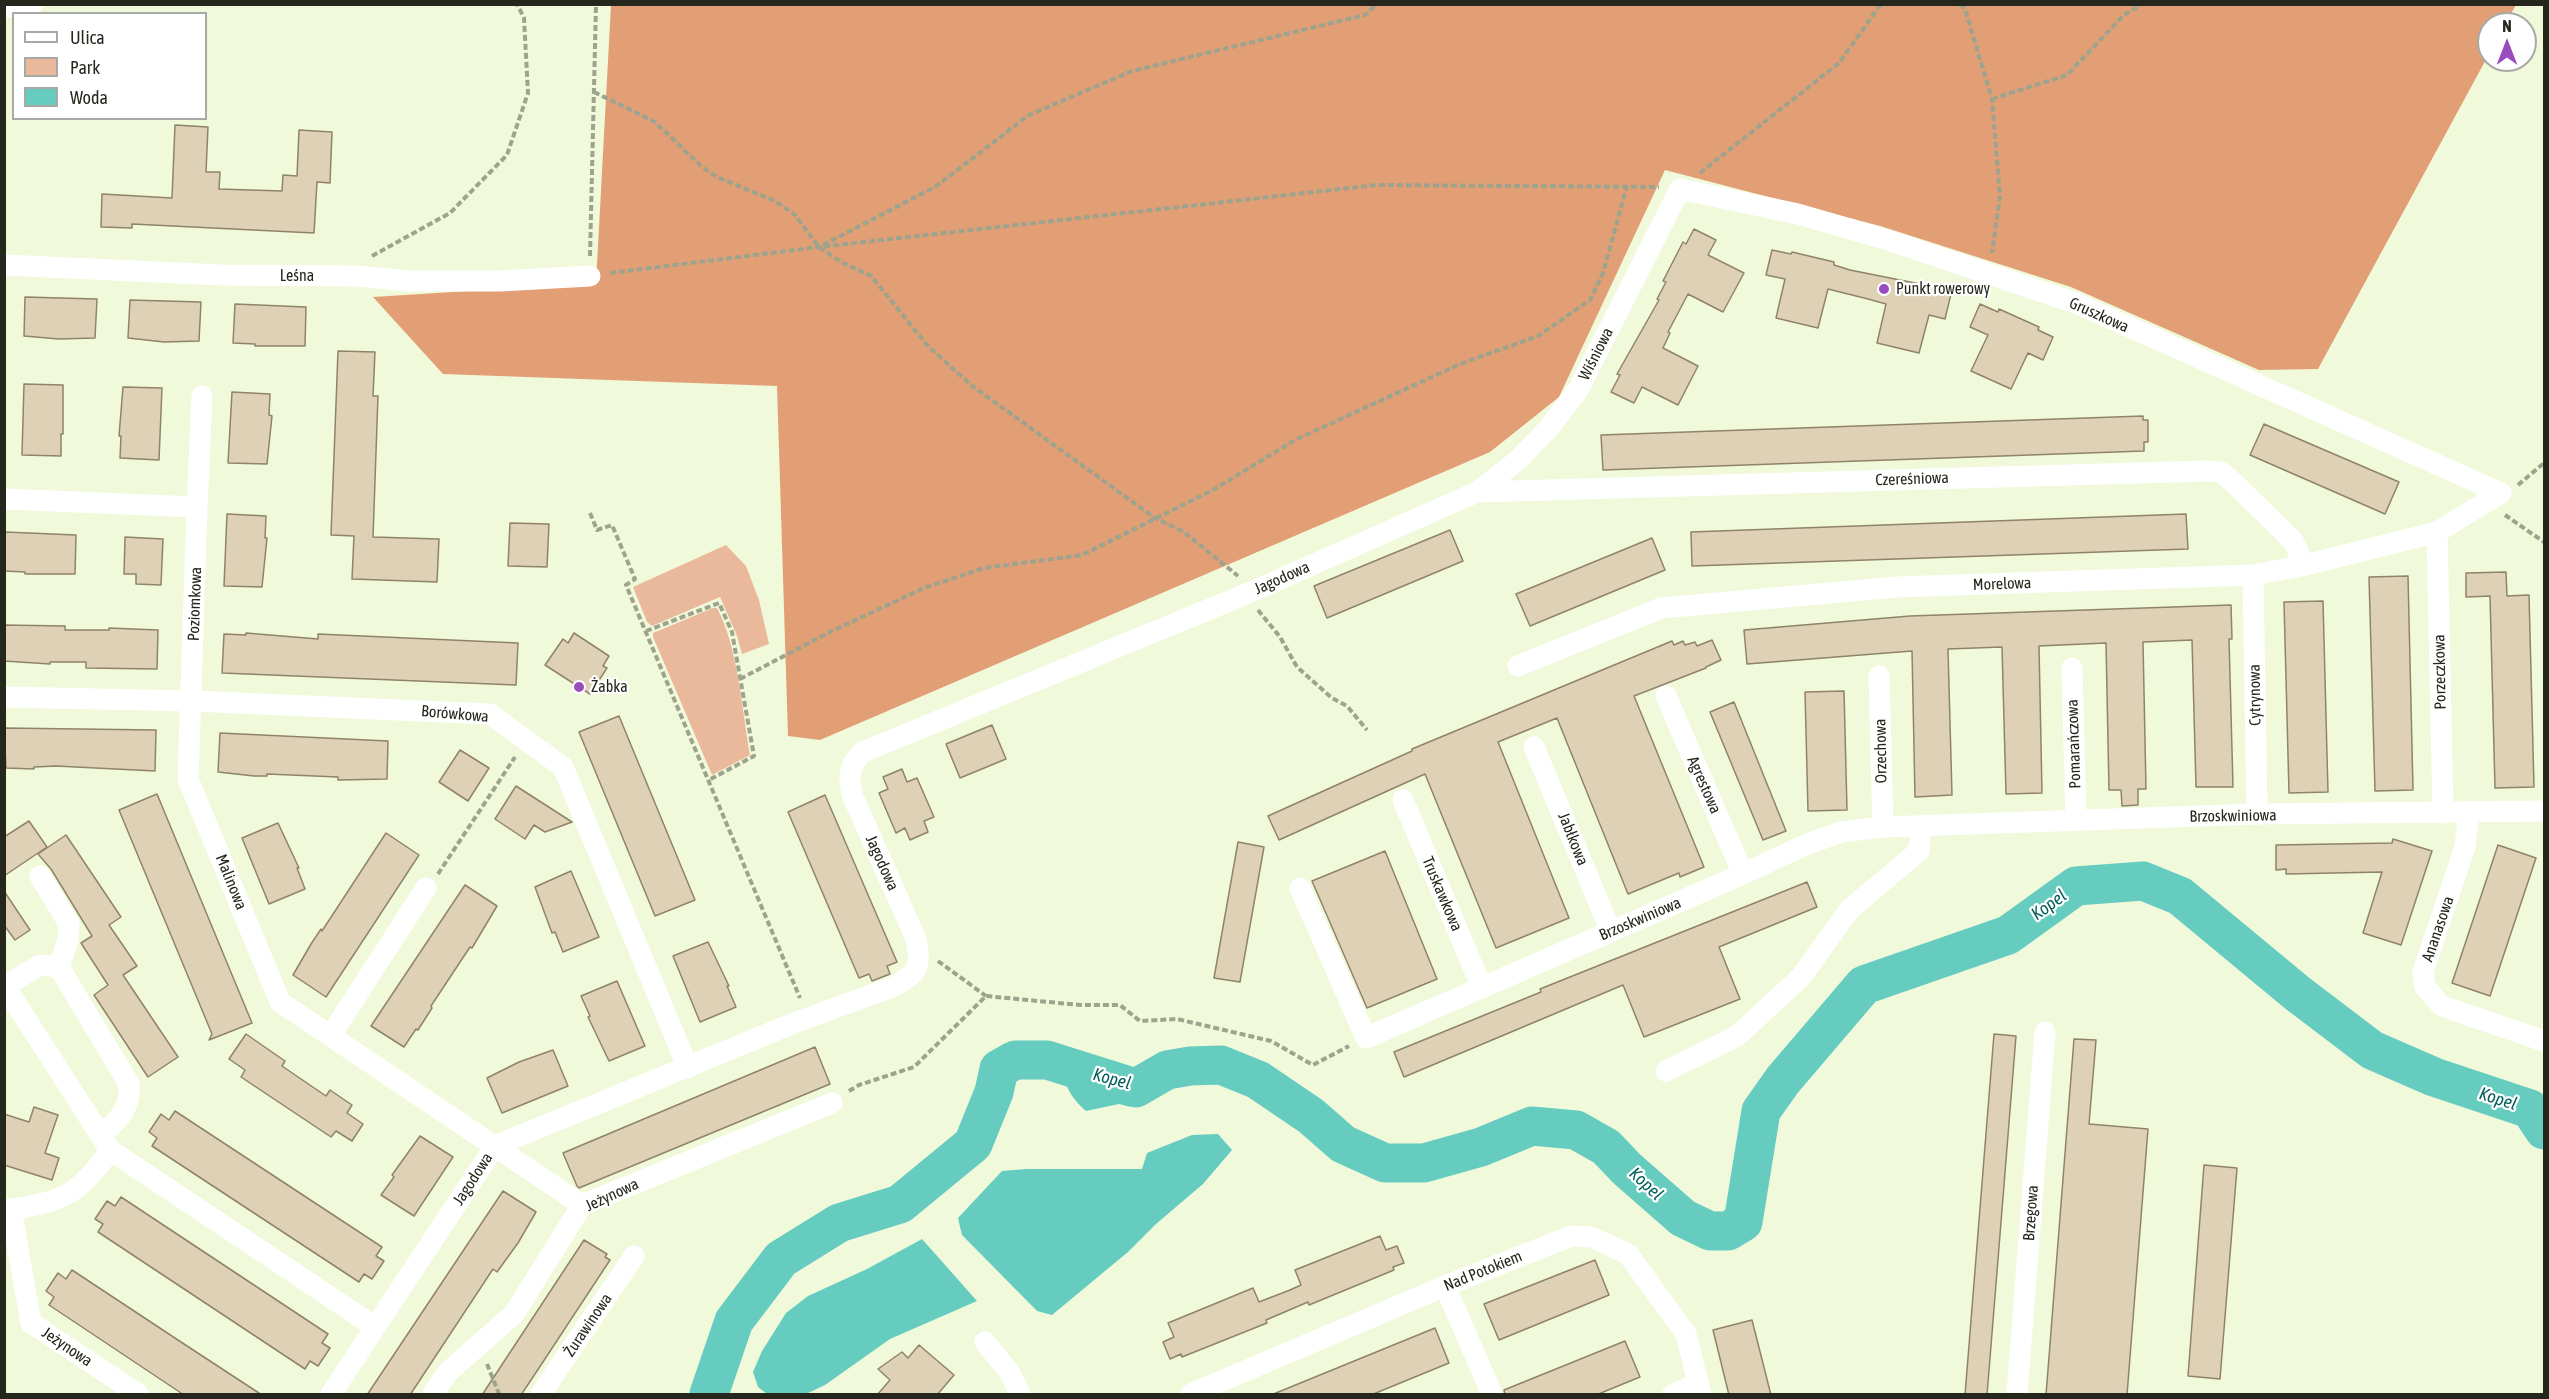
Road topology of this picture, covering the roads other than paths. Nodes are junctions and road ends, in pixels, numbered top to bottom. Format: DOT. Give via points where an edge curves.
graph roads {
  1 [pos="33,4"];
  2 [pos="4,7"];
  3 [pos="1680,189"];
  4 [pos="4,265"];
  5 [pos="590,276"];
  6 [pos="202,396"];
  7 [pos="1477,492"];
  8 [pos="2493,498"];
  9 [pos="4,499"];
  10 [pos="197,507"];
  11 [pos="2437,532"];
  12 [pos="2301,566"];
  13 [pos="2253,575"];
  14 [pos="1518,666"];
  15 [pos="2072,668"];
  16 [pos="1879,676"];
  17 [pos="1666,696"];
  18 [pos="4,698"];
  19 [pos="192,701"];
  20 [pos="1534,747"];
  21 [pos="1403,800"];
  22 [pos="2544,811"];
  23 [pos="2469,812"];
  24 [pos="2443,813"];
  25 [pos="2257,814"];
  26 [pos="2076,820"];
  27 [pos="1921,825"];
  28 [pos="1883,826"];
  29 [pos="1743,874"];
  30 [pos="40,876"];
  31 [pos="426,888"];
  32 [pos="1300,888"];
  33 [pos="1611,932"];
  34 [pos="59,968"];
  35 [pos="5,985"];
  36 [pos="1482,987"];
  37 [pos="2045,1032"];
  38 [pos="331,1035"];
  39 [pos="2544,1041"];
  40 [pos="688,1068"];
  41 [pos="1666,1071"];
  42 [pos="832,1103"];
  43 [pos="106,1142"];
  44 [pos="495,1146"];
  45 [pos="582,1205"];
  46 [pos="8,1210"];
  47 [pos="634,1256"];
  48 [pos="1445,1286"];
  49 [pos="375,1327"];
  50 [pos="985,1342"];
  51 [pos="1699,1389"];
  52 [pos="138,1395"];
  53 [pos="331,1395"];
  54 [pos="433,1395"];
  55 [pos="541,1395"];
  56 [pos="1020,1395"];
  57 [pos="1191,1395"];
  58 [pos="1492,1395"];
  59 [pos="1672,1395"];
  60 [pos="2018,1395"];
  1 -- 2 [label="street"];
  3 -- 7 [label="street, Wiśniowa" via="1578,390 1517,461"];
  3 -- 8 [label="street, Gruszkowa" via="1798,214 2076,303"];
  4 -- 5 [label="street, Leśna" via="410,281"];
  6 -- 10 [label="street, Poziomkowa"];
  7 -- 12 [label="street, Czereśniowa" via="2221,472 2293,541"];
  7 -- 40 [label="street, Jagodowa" via="1251,592 863,752 854,760 849,785 916,939 918,966 910,977 895,986"];
  8 -- 11 [label="street, Morelowa"];
  9 -- 10 [label="street"];
  10 -- 19 [label="street, Poziomkowa"];
  11 -- 12 [label="street, Morelowa"];
  11 -- 24 [label="street, Porzeczkowa"];
  12 -- 13 [label="street, Morelowa"];
  13 -- 14 [label="street, Morelowa" via="1898,587 1661,608"];
  13 -- 25 [label="street, Cytrynowa"];
  15 -- 26 [label="street, Pomarańczowa"];
  16 -- 28 [label="street, Orzechowa"];
  17 -- 29 [label="street, Agrestowa"];
  18 -- 19 [label="street, Borówkowa"];
  19 -- 38 [label="street, Malinowa" via="188,779 280,1002"];
  19 -- 40 [label="street, Borówkowa" via="490,714 527,739 563,767"];
  20 -- 33 [label="street, Jabłkowa"];
  21 -- 36 [label="street, Truskawkowa"];
  22 -- 23 [label="street, Brzoskwiniowa"];
  23 -- 24 [label="street, Brzoskwiniowa"];
  23 -- 39 [label="street, Ananasowa" via="2465,847 2423,972 2425,987 2442,1006"];
  24 -- 25 [label="street, Brzoskwiniowa"];
  25 -- 26 [label="street, Brzoskwiniowa"];
  26 -- 27 [label="street, Brzoskwiniowa"];
  27 -- 28 [label="street, Brzoskwiniowa"];
  27 -- 41 [label="street" via="1918,851 1850,909 1801,976 1737,1036"];
  28 -- 29 [label="street, Brzoskwiniowa" via="1823,838"];
  29 -- 33 [label="street, Brzoskwiniowa"];
  30 -- 34 [label="street" via="69,924"];
  31 -- 38 [label="street"];
  32 -- 36 [label="street, Brzoskwiniowa" via="1366,1038"];
  33 -- 36 [label="street, Brzoskwiniowa"];
  34 -- 35 [label="street" via="40,965"];
  34 -- 43 [label="street" via="129,1084 127,1108"];
  35 -- 43 [label="street"];
  37 -- 60 [label="street, Brzegowa"];
  38 -- 44 [label="street, Malinowa"];
  40 -- 44 [label="street, Jagodowa"];
  42 -- 45 [label="street, Jeżynowa"];
  43 -- 46 [label="street" via="97,1170 74,1192 61,1199"];
  43 -- 49 [label="street"];
  44 -- 45 [label="street, Malinowa"];
  44 -- 49 [label="street, Jagodowa"];
  45 -- 54 [label="street, Jeżynowa" via="514,1314 448,1372"];
  46 -- 52 [label="street, Jeżynowa" via="32,1323"];
  47 -- 55 [label="street, Żurawinowa"];
  48 -- 51 [label="street, Nad Potokiem" via="1571,1236 1606,1242 1628,1254 1686,1334"];
  48 -- 57 [label="street, Nad Potokiem"];
  48 -- 58 [label="street"];
  49 -- 53 [label="street, Jagodowa"];
  50 -- 56 [label="street" via="1010,1373"];
  51 -- 59 [label="street"];
}
